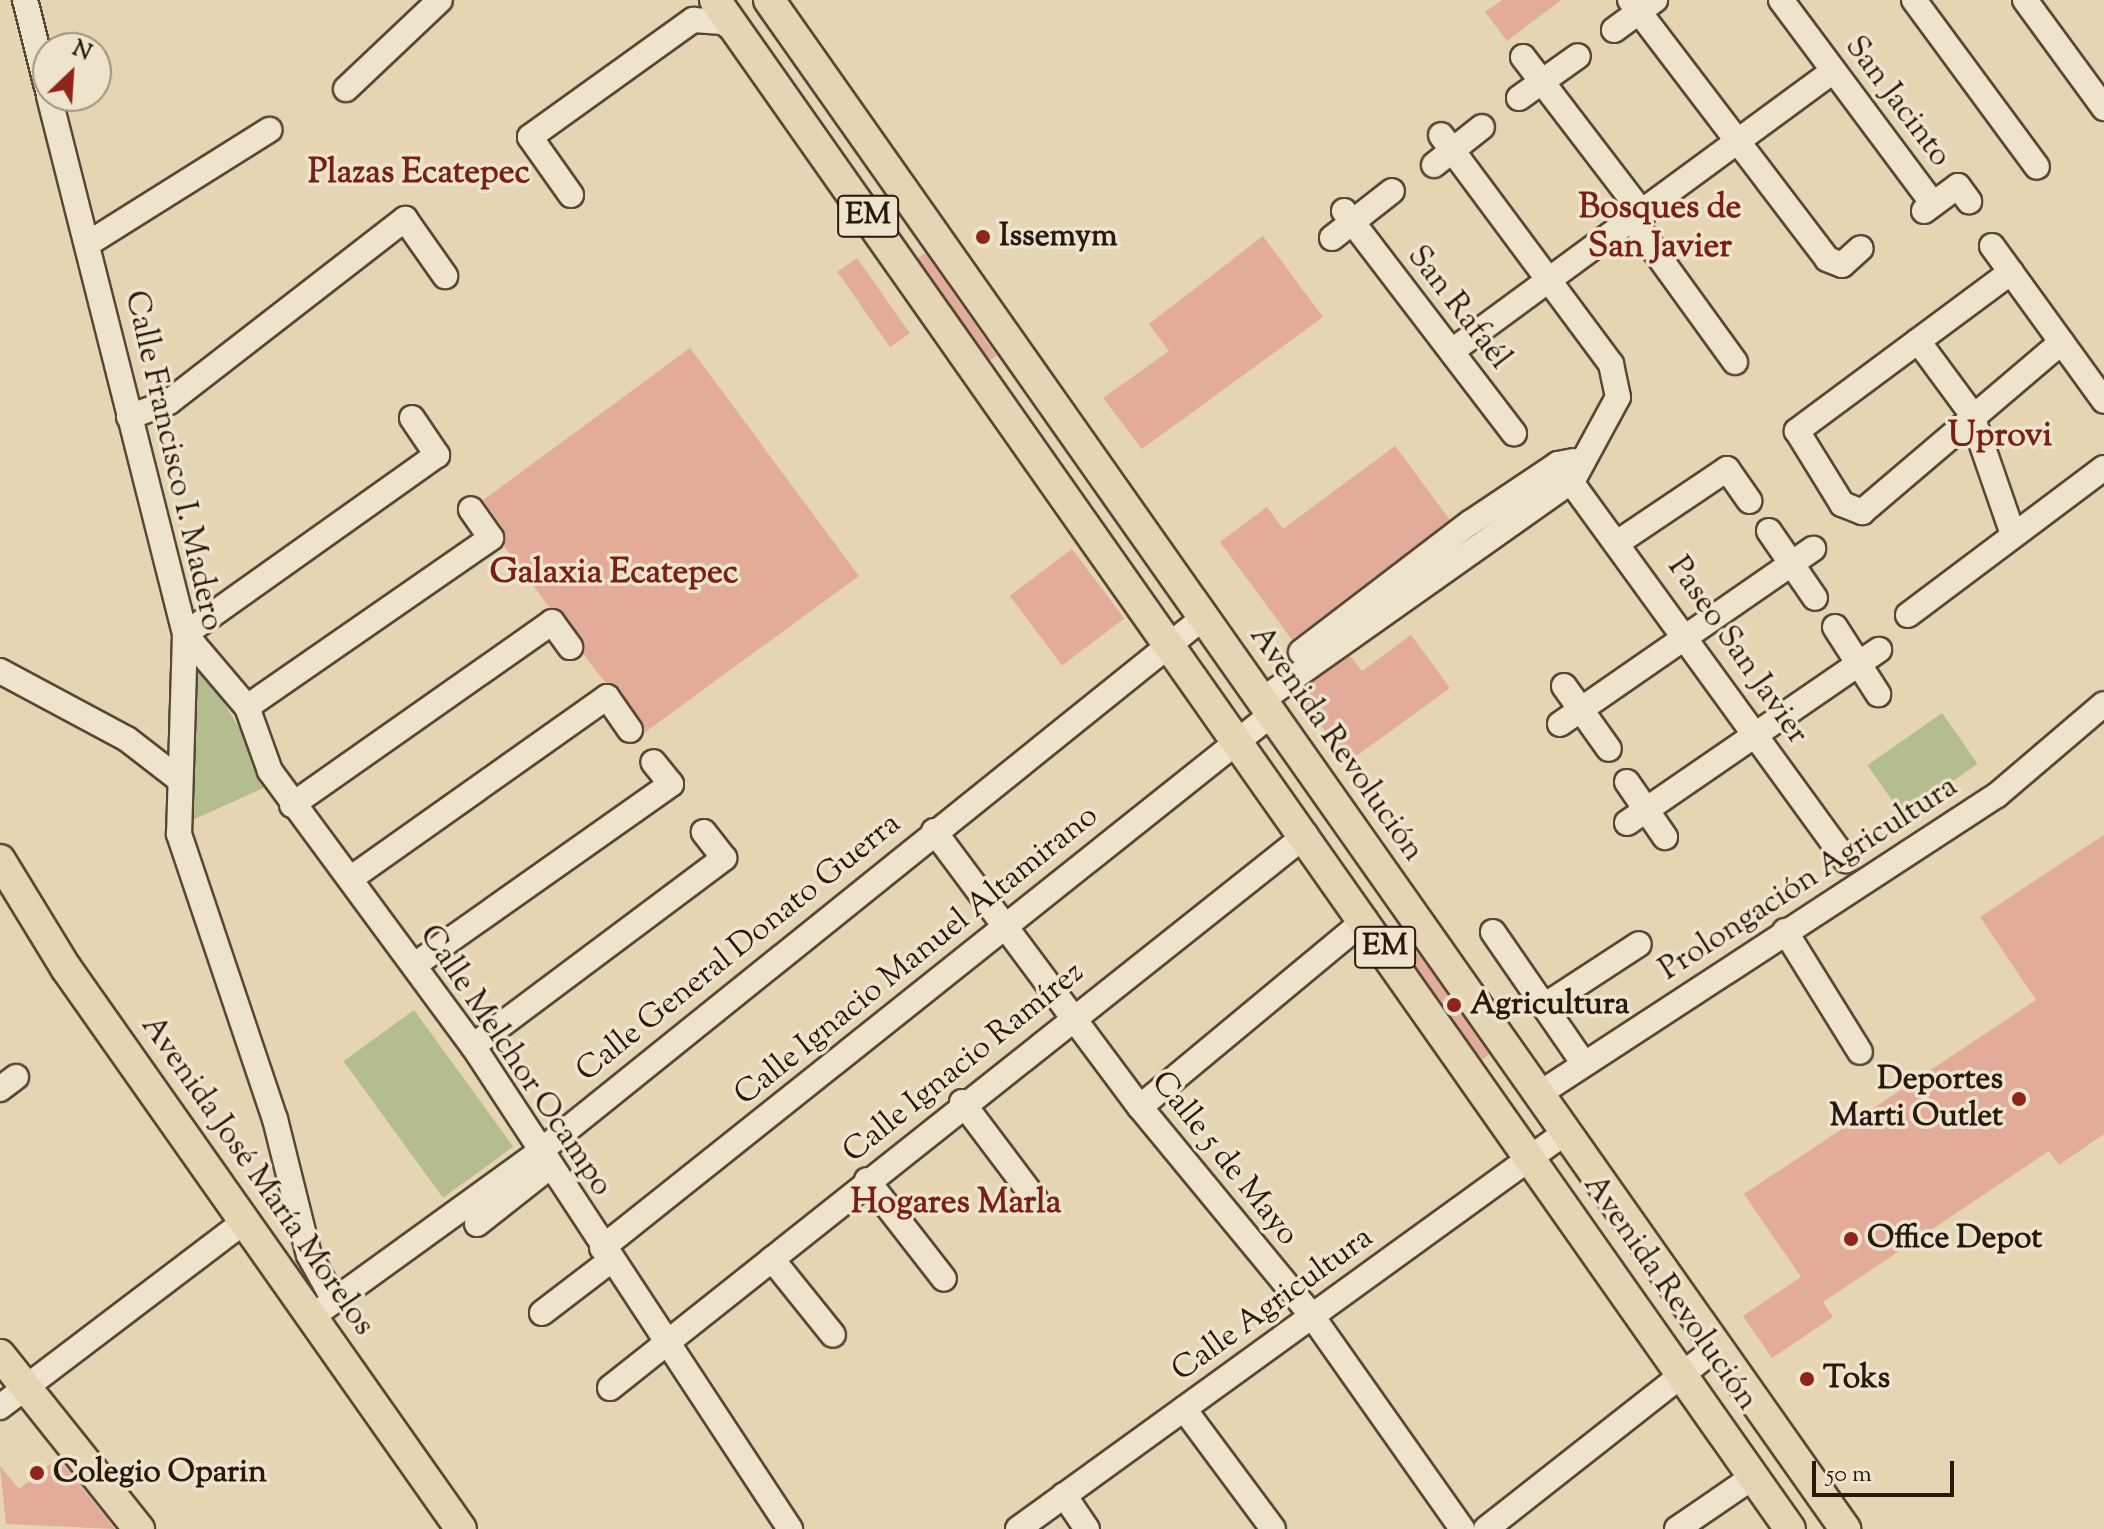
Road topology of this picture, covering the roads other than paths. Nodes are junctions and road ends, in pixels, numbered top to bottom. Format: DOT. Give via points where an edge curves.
graph roads {
  1 [pos="440,0"];
  2 [pos="769,0"];
  3 [pos="1781,0"];
  4 [pos="1914,0"];
  5 [pos="2025,0"];
  6 [pos="28,1"];
  7 [pos="1641,4"];
  8 [pos="701,7"];
  9 [pos="1614,30"];
  10 [pos="35,32"];
  11 [pos="1578,56"];
  12 [pos="1523,57"];
  13 [pos="1833,71"];
  14 [pos="1543,82"];
  15 [pos="346,89"];
  16 [pos="1519,98"];
  17 [pos="2104,108"];
  18 [pos="54,112"];
  19 [pos="1482,127"];
  20 [pos="269,130"];
  21 [pos="1741,141"];
  22 [pos="2037,167"];
  23 [pos="1392,191"];
  24 [pos="571,195"];
  25 [pos="1969,201"];
  26 [pos="1348,217"];
  27 [pos="1638,217"];
  28 [pos="1332,238"];
  29 [pos="89,243"];
  30 [pos="1992,246"];
  31 [pos="1861,248"];
  32 [pos="2011,272"];
  33 [pos="445,276"];
  34 [pos="1551,282"];
  35 [pos="1918,341"];
  36 [pos="2062,342"];
  37 [pos="1452,351"];
  38 [pos="1735,362"];
  39 [pos="2104,401"];
  40 [pos="1971,413"];
  41 [pos="129,417"];
  42 [pos="412,418"];
  43 [pos="1514,433"];
  44 [pos="1572,467"];
  45 [pos="2104,468"];
  46 [pos="1749,501"];
  47 [pos="471,509"];
  48 [pos="1769,531"];
  49 [pos="2013,534"];
  50 [pos="1620,541"];
  51 [pos="1802,556"];
  52 [pos="1815,598"];
  53 [pos="1908,615"];
  54 [pos="1203,618"];
  55 [pos="1835,627"];
  56 [pos="185,634"];
  57 [pos="1686,634"];
  58 [pos="1170,644"];
  59 [pos="570,647"];
  60 [pos="1869,657"];
  61 [pos="0,671"];
  62 [pos="1564,686"];
  63 [pos="1878,694"];
  64 [pos="2104,704"];
  65 [pos="247,707"];
  66 [pos="1580,708"];
  67 [pos="1256,712"];
  68 [pos="1560,724"];
  69 [pos="630,730"];
  70 [pos="1756,733"];
  71 [pos="1609,749"];
  72 [pos="653,762"];
  73 [pos="180,780"];
  74 [pos="1627,782"];
  75 [pos="292,805"];
  76 [pos="1636,816"];
  77 [pos="934,831"];
  78 [pos="704,832"];
  79 [pos="1306,835"];
  80 [pos="1665,837"];
  81 [pos="0,860"];
  82 [pos="1846,860"];
  83 [pos="350,879"];
  84 [pos="1365,920"];
  85 [pos="1007,926"];
  86 [pos="1785,931"];
  87 [pos="1493,932"];
  88 [pos="1639,944"];
  89 [pos="416,964"];
  90 [pos="1544,1006"];
  91 [pos="1071,1018"];
  92 [pos="473,1046"];
  93 [pos="1860,1052"];
  94 [pos="1584,1064"];
  95 [pos="1539,1094"];
  96 [pos="962,1102"];
  97 [pos="1140,1107"];
  98 [pos="1566,1132"];
  99 [pos="1531,1157"];
  100 [pos="543,1161"];
  101 [pos="867,1180"];
  102 [pos="1035,1199"];
  103 [pos="245,1221"];
  104 [pos="477,1224"];
  105 [pos="606,1254"];
  106 [pos="772,1259"];
  107 [pos="944,1279"];
  108 [pos="334,1300"];
  109 [pos="542,1313"];
  110 [pos="1312,1316"];
  111 [pos="310,1318"];
  112 [pos="833,1335"];
  113 [pos="663,1344"];
  114 [pos="1717,1347"];
  115 [pos="0,1355"];
  116 [pos="1683,1373"];
  117 [pos="25,1387"];
  118 [pos="610,1388"];
  119 [pos="0,1407"];
  120 [pos="1184,1409"];
  121 [pos="1753,1477"];
  122 [pos="1064,1495"];
  123 [pos="139,1529"];
  124 [pos="461,1529"];
  125 [pos="790,1529"];
  126 [pos="1018,1529"];
  127 [pos="1087,1529"];
  128 [pos="1273,1529"];
  129 [pos="1462,1529"];
  130 [pos="1486,1529"];
  131 [pos="1677,1529"];
  132 [pos="1790,1529"];
  133 [pos="1845,1529"];
  1 -- 15 [label="street"];
  2 -- 54 [label="main road, Avenida Revolución / EM"];
  3 -- 13 [label="street, San Jacinto"];
  4 -- 22 [label="street"];
  5 -- 17 [label="street"];
  6 -- 10 [label="street, Calle Francisco I. Madero"];
  7 -- 9 [label="street"];
  7 -- 21 [label="street"];
  8 -- 24 [label="street" via="530,137"];
  8 -- 58 [label="main road, Avenida Revolución / EM" via="738,33"];
  11 -- 14 [label="street"];
  12 -- 14 [label="street"];
  13 -- 21 [label="street"];
  13 -- 25 [label="street, San Jacinto" via="1929,208 1958,186"];
  14 -- 16 [label="street"];
  14 -- 27 [label="street"];
  18 -- 29 [label="street, Calle Francisco I. Madero"];
  19 -- 34 [label="street" via="1442,150"];
  20 -- 29 [label="street"];
  21 -- 27 [label="street"];
  21 -- 31 [label="street" via="1827,259 1842,265"];
  23 -- 26 [label="street"];
  26 -- 28 [label="street"];
  26 -- 37 [label="street, San Rafaél"];
  27 -- 34 [label="street"];
  27 -- 38 [label="street"];
  29 -- 41 [label="street, Calle Francisco I. Madero"];
  30 -- 32 [label="street"];
  32 -- 35 [label="street"];
  32 -- 36 [label="street"];
  33 -- 41 [label="street" via="405,219 169,402"];
  34 -- 37 [label="street"];
  34 -- 44 [label="street" via="1611,364 1616,386 1611,419"];
  35 -- 40 [label="street"];
  35 -- 40 [label="street" via="1804,423 1798,442 1852,508 1952,440"];
  36 -- 39 [label="street"];
  36 -- 40 [label="street"];
  37 -- 43 [label="street, San Rafaél"];
  40 -- 49 [label="street"];
  41 -- 56 [label="street, Calle Francisco I. Madero"];
  42 -- 56 [label="street" via="437,455"];
  44 -- 50 [label="street, Paseo San Javier"];
  44 -- 67 [label="street" via="1456,547"];
  45 -- 49 [label="street"];
  46 -- 50 [label="street" via="1727,469"];
  47 -- 65 [label="street" via="491,538"];
  48 -- 51 [label="street"];
  49 -- 53 [label="street"];
  50 -- 57 [label="street, Paseo San Javier"];
  51 -- 52 [label="street"];
  51 -- 57 [label="street"];
  54 -- 58 [label="street, Calle General Donato Guerra"];
  54 -- 67 [label="main road, Avenida Revolución / EM"];
  55 -- 60 [label="street"];
  56 -- 65 [label="street, Calle Melchor Ocampo"];
  56 -- 73 [label="street, Calle Francisco I. Madero"];
  57 -- 66 [label="street"];
  57 -- 70 [label="street, Paseo San Javier"];
  58 -- 67 [label="main road, Avenida Revolución / EM"];
  58 -- 77 [label="street, Calle General Donato Guerra"];
  59 -- 75 [label="street" via="552,622"];
  60 -- 63 [label="street"];
  60 -- 70 [label="street"];
  61 -- 73 [label="street" via="127,739"];
  62 -- 66 [label="street"];
  64 -- 86 [label="street, Prolongación Agricultura" via="1997,795"];
  65 -- 75 [label="street, Calle Melchor Ocampo" via="270,771"];
  66 -- 68 [label="street"];
  66 -- 71 [label="street"];
  67 -- 79 [label="main road, Avenida Revolución / EM"];
  67 -- 85 [label="street, Calle Ignacio Manuel Altamirano"];
  67 -- 95 [label="main road, Avenida Revolución / EM"];
  69 -- 83 [label="street" via="607,697"];
  70 -- 76 [label="street"];
  70 -- 82 [label="street, Paseo San Javier"];
  72 -- 89 [label="street" via="671,784"];
  73 -- 108 [label="street, Calle Francisco I. Madero" via="179,834 275,1119 309,1255"];
  74 -- 76 [label="street"];
  75 -- 83 [label="street, Calle Melchor Ocampo"];
  76 -- 80 [label="street"];
  77 -- 85 [label="street, Calle 5 de Mayo"];
  77 -- 100 [label="street, Calle General Donato Guerra"];
  78 -- 92 [label="street" via="724,858"];
  79 -- 84 [label="main road, Avenida Revolución / EM"];
  79 -- 91 [label="street, Calle Ignacio Ramírez"];
  81 -- 103 [label="main road, Avenida José María Morelos"];
  83 -- 89 [label="street, Calle Melchor Ocampo"];
  84 -- 97 [label="street"];
  84 -- 99 [label="main road, Avenida Revolución / EM"];
  85 -- 91 [label="street, Calle 5 de Mayo"];
  85 -- 105 [label="street, Calle Ignacio Manuel Altamirano"];
  86 -- 93 [label="street"];
  86 -- 94 [label="street, Prolongación Agricultura"];
  87 -- 90 [label="street"];
  88 -- 90 [label="street"];
  89 -- 92 [label="street, Calle Melchor Ocampo"];
  90 -- 94 [label="street"];
  91 -- 96 [label="street, Calle Ignacio Ramírez"];
  91 -- 97 [label="street, Calle 5 de Mayo"];
  92 -- 100 [label="street, Calle Melchor Ocampo"];
  94 -- 95 [label="street, Prolongación Agricultura"];
  95 -- 98 [label="main road, Avenida Revolución / EM"];
  96 -- 101 [label="street, Calle Ignacio Ramírez"];
  96 -- 102 [label="street"];
  97 -- 110 [label="street, Calle 5 de Mayo"];
  98 -- 99 [label="street, Calle Agricultura"];
  98 -- 114 [label="main road, Avenida Revolución / EM"];
  99 -- 110 [label="street, Calle Agricultura"];
  99 -- 116 [label="main road, Avenida Revolución / EM"];
  100 -- 104 [label="street"];
  100 -- 105 [label="street, Calle Melchor Ocampo"];
  100 -- 108 [label="street, Calle General Donato Guerra"];
  101 -- 106 [label="street, Calle Ignacio Ramírez"];
  101 -- 107 [label="street"];
  103 -- 111 [label="main road, Avenida José María Morelos"];
  103 -- 117 [label="street"];
  105 -- 109 [label="street, Calle Ignacio Manuel Altamirano"];
  105 -- 113 [label="street, Calle Melchor Ocampo"];
  106 -- 112 [label="street"];
  106 -- 113 [label="street, Calle Ignacio Ramírez"];
  108 -- 111 [label="street, Calle General Donato Guerra"];
  110 -- 120 [label="street, Calle Agricultura"];
  110 -- 129 [label="street, Calle 5 de Mayo"];
  111 -- 124 [label="main road, Avenida José María Morelos"];
  113 -- 118 [label="street, Calle Ignacio Ramírez"];
  113 -- 125 [label="street, Calle Melchor Ocampo"];
  114 -- 116 [label="street"];
  114 -- 133 [label="main road, Avenida Revolución / EM"];
  115 -- 117 [label="main road"];
  116 -- 121 [label="main road, Avenida Revolución / EM"];
  116 -- 130 [label="street"];
  117 -- 119 [label="street"];
  117 -- 123 [label="main road"];
  120 -- 122 [label="street, Calle Agricultura"];
  120 -- 128 [label="street"];
  121 -- 131 [label="street"];
  121 -- 132 [label="main road, Avenida Revolución / EM"];
  122 -- 126 [label="street, Calle Agricultura"];
  122 -- 127 [label="street"];
}
